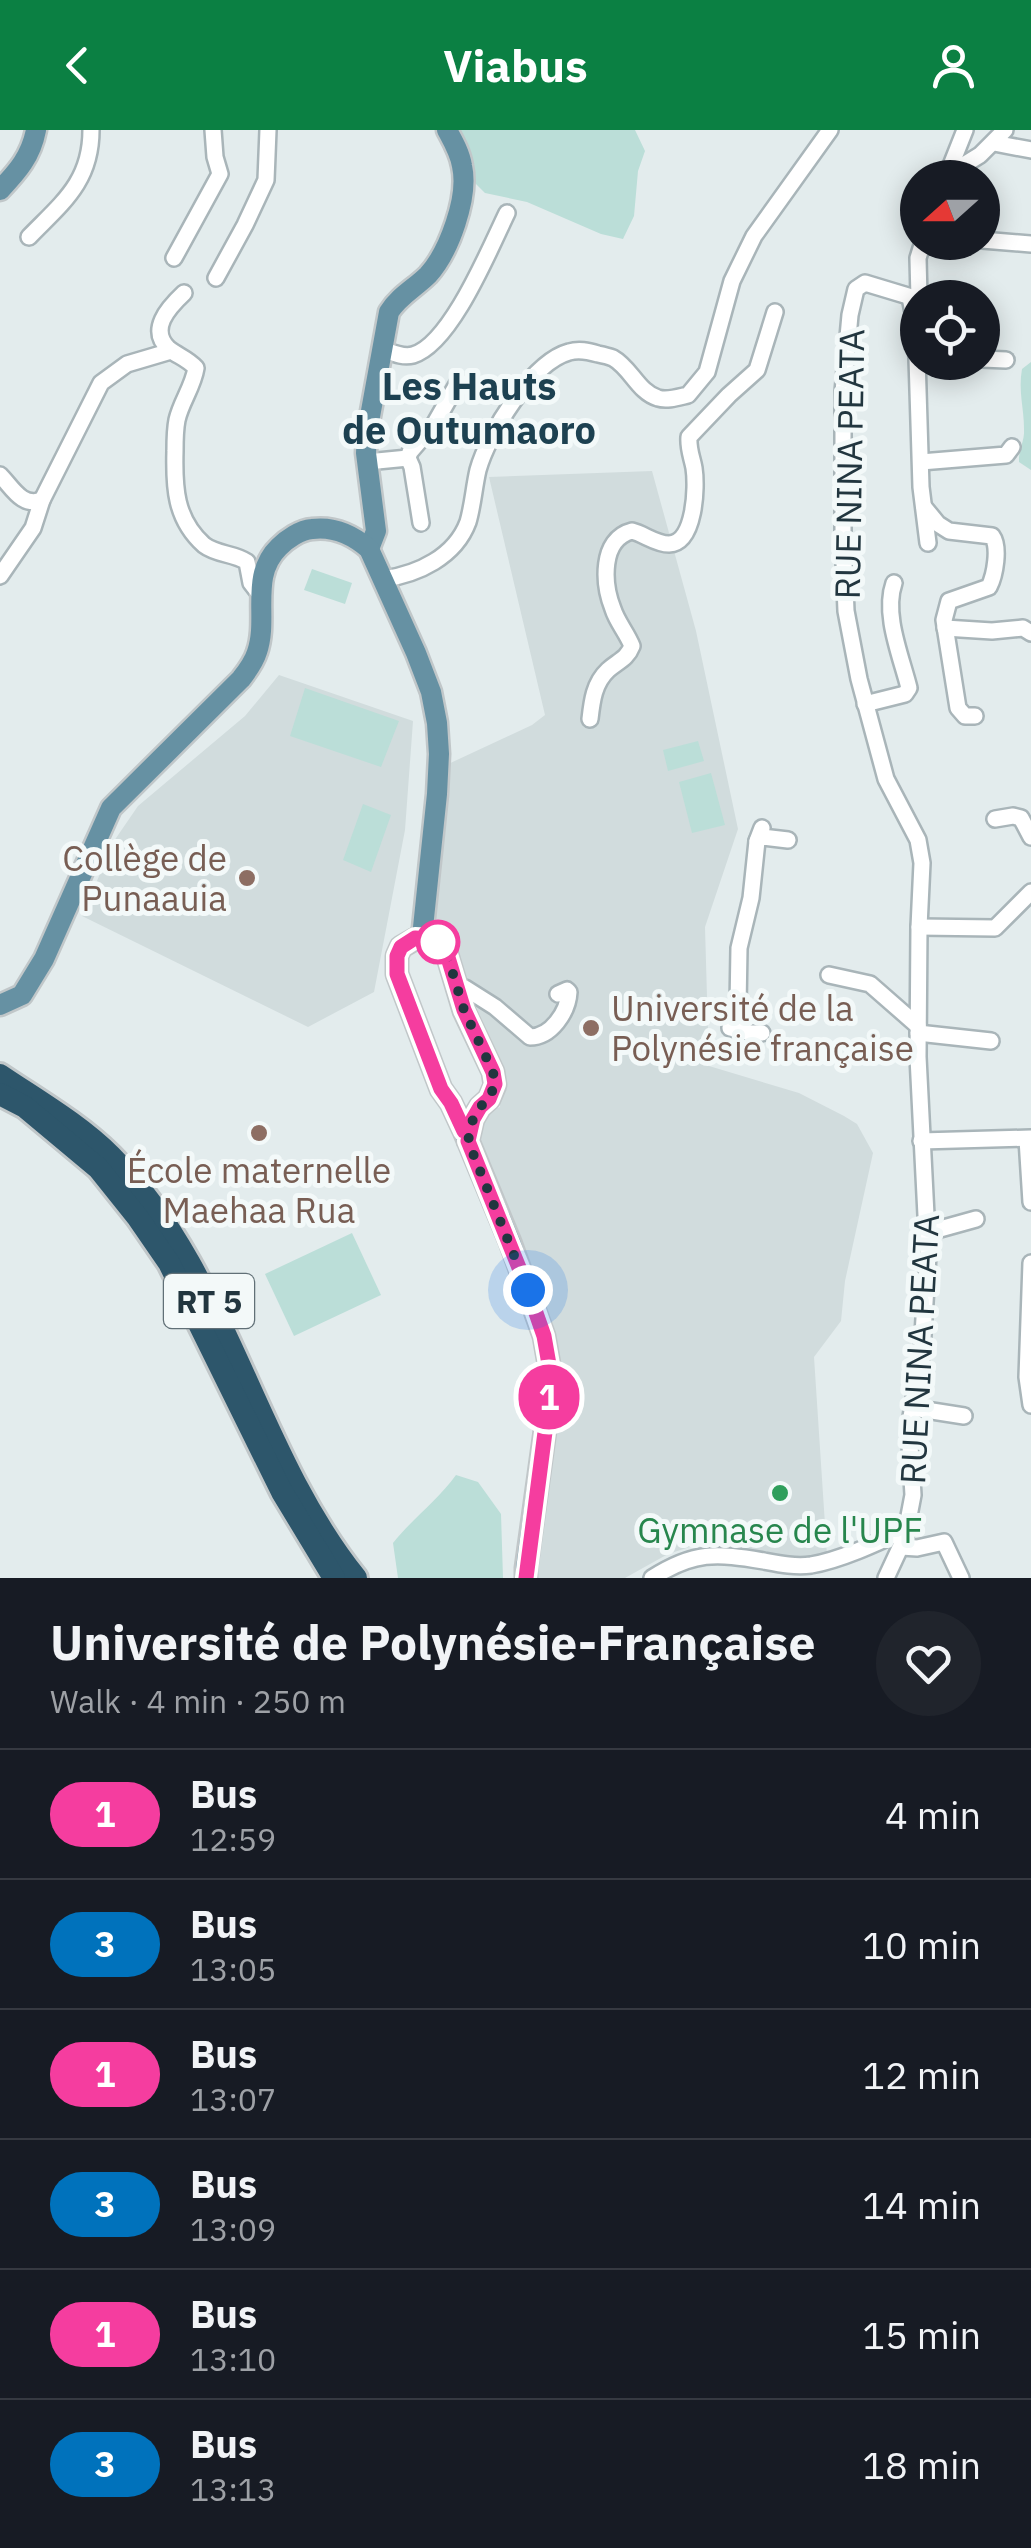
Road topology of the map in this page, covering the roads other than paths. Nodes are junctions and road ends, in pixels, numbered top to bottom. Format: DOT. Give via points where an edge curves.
graph roads {
  1 [pos="36,130"];
  2 [pos="90,130"];
  3 [pos="213,130"];
  4 [pos="268,130"];
  5 [pos="447,130"];
  6 [pos="830,130"];
  7 [pos="965,130"];
  8 [pos="999,136"];
  9 [pos="1031,150"];
  10 [pos="953,160"];
  11 [pos="972,160"];
  12 [pos="0,190"];
  13 [pos="507,213"];
  14 [pos="29,236"];
  15 [pos="1000,241"];
  16 [pos="1031,244"];
  17 [pos="174,258"];
  18 [pos="216,278"];
  19 [pos="184,294"];
  20 [pos="900,294"];
  21 [pos="775,312"];
  22 [pos="832,320"];
  23 [pos="850,323"];
  24 [pos="382,349"];
  25 [pos="171,351"];
  26 [pos="1000,360"];
  27 [pos="1006,360"];
  28 [pos="916,380"];
  29 [pos="459,381"];
  30 [pos="1012,447"];
  31 [pos="408,458"];
  32 [pos="367,462"];
  33 [pos="921,462"];
  34 [pos="0,475"];
  35 [pos="42,500"];
  36 [pos="924,507"];
  37 [pos="421,523"];
  38 [pos="928,543"];
  39 [pos="369,549"];
  40 [pos="0,576"];
  41 [pos="384,579"];
  42 [pos="894,583"];
  43 [pos="261,596"];
  44 [pos="945,628"];
  45 [pos="1031,633"];
  46 [pos="865,704"];
  47 [pos="975,716"];
  48 [pos="590,719"];
  49 [pos="995,819"];
  50 [pos="1031,837"];
  51 [pos="788,840"];
  52 [pos="1031,892"];
  53 [pos="918,927"];
  54 [pos="422,937"];
  55 [pos="830,975"];
  56 [pos="457,991"];
  57 [pos="558,994"];
  58 [pos="0,1005"];
  59 [pos="721,1010"];
  60 [pos="730,1028"];
  61 [pos="918,1030"];
  62 [pos="762,1033"];
  63 [pos="991,1040"];
  64 [pos="0,1074"];
  65 [pos="0,1094"];
  66 [pos="451,1103"];
  67 [pos="480,1107"];
  68 [pos="468,1141"];
  69 [pos="920,1141"];
  70 [pos="1030,1147"];
  71 [pos="1031,1202"];
  72 [pos="976,1218"];
  73 [pos="927,1236"];
  74 [pos="1031,1264"];
  75 [pos="1031,1405"];
  76 [pos="913,1408"];
  77 [pos="964,1416"];
  78 [pos="903,1542"];
  79 [pos="871,1546"];
  80 [pos="334,1578"];
  81 [pos="356,1578"];
  82 [pos="526,1578"];
  83 [pos="652,1578"];
  84 [pos="886,1578"];
  85 [pos="961,1578"];
  1 -- 12 [label="main road" via="32,148"];
  2 -- 14 [label="street" via="87,165 70,196"];
  3 -- 17 [label="street" via="220,174"];
  4 -- 18 [label="street" via="266,180"];
  5 -- 24 [label="main road" via="464,178 458,214 440,258 389,312"];
  6 -- 41 [label="street" via="754,236 732,281 707,372 688,395 662,400 615,359 586,350 545,363 486,447 467,524 452,548 433,564"];
  7 -- 10 [label="street"];
  8 -- 9 [label="street"];
  8 -- 11 [label="street"];
  13 -- 24 [label="street" via="440,333 413,355"];
  15 -- 16 [label="street"];
  19 -- 25 [label="street" via="160,322"];
  20 -- 23 [label="street, RUE NINA PEATA" via="860,284"];
  21 -- 48 [label="street" via="758,370 689,437 695,496 682,537 665,543 632,530 611,547 608,592 632,646 604,673"];
  22 -- 23 [label="street"];
  23 -- 46 [label="street, RUE NINA PEATA" via="843,392 846,611"];
  24 -- 32 [label="main road"];
  25 -- 35 [label="street" via="127,364 101,384"];
  25 -- 43 [label="street" via="196,368 177,419 174,490 184,522 212,550 247,562"];
  26 -- 27 [label="street"];
  28 -- 33 [label="street"];
  29 -- 31 [label="street"];
  30 -- 33 [label="street" via="1006,455"];
  31 -- 32 [label="street"];
  31 -- 37 [label="street"];
  32 -- 39 [label="main road" via="376,530"];
  33 -- 36 [label="street"];
  34 -- 35 [label="street" via="24,500"];
  35 -- 40 [label="street" via="33,528"];
  36 -- 38 [label="street"];
  36 -- 44 [label="street" via="949,531 996,542 989,587 949,602"];
  39 -- 41 [label="main road"];
  39 -- 43 [label="main road" via="335,529 310,529 287,539 272,554"];
  41 -- 54 [label="main road" via="431,692 437,723"];
  42 -- 46 [label="street" via="891,612 909,688"];
  43 -- 58 [label="main road" via="261,636 252,666 112,808 44,960 22,994"];
  44 -- 45 [label="street"];
  44 -- 47 [label="street" via="958,708"];
  46 -- 53 [label="street, RUE NINA PEATA" via="886,779 918,840"];
  49 -- 50 [label="street" via="1021,818"];
  51 -- 59 [label="street" via="760,834 739,948 738,1006 729,1016"];
  52 -- 53 [label="street" via="995,928"];
  53 -- 61 [label="street, RUE NINA PEATA"];
  54 -- 56 [label="main road" via="446,951"];
  54 -- 66 [label="main road" via="401,947 397,974"];
  55 -- 61 [label="street" via="870,984"];
  56 -- 57 [label="street" via="480,996 537,1038 568,1004 569,992"];
  56 -- 67 [label="main road" via="493,1072 495,1084"];
  60 -- 62 [label="street"];
  61 -- 63 [label="street"];
  61 -- 69 [label="street, RUE NINA PEATA"];
  64 -- 81 [label="highway, RT 5" via="110,1156 176,1240 299,1491"];
  65 -- 80 [label="highway, RT 5" via="26,1107 98,1168 170,1262 282,1492"];
  66 -- 67 [label="main road"];
  66 -- 68 [label="main road"];
  67 -- 68 [label="main road"];
  68 -- 82 [label="main road" via="528,1290 550,1370"];
  69 -- 70 [label="street"];
  69 -- 73 [label="street, RUE NINA PEATA"];
  70 -- 71 [label="street"];
  72 -- 73 [label="street"];
  73 -- 76 [label="street, RUE NINA PEATA"];
  74 -- 75 [label="street"];
  76 -- 77 [label="street"];
  76 -- 78 [label="street, RUE NINA PEATA" via="913,1495"];
  78 -- 79 [label="street, RUE NINA PEATA"];
  78 -- 79 [label="street"];
  78 -- 84 [label="street"];
  78 -- 85 [label="street" via="917,1548 944,1542"];
  79 -- 83 [label="street, RUE NINA PEATA" via="788,1566 693,1557"];
}
